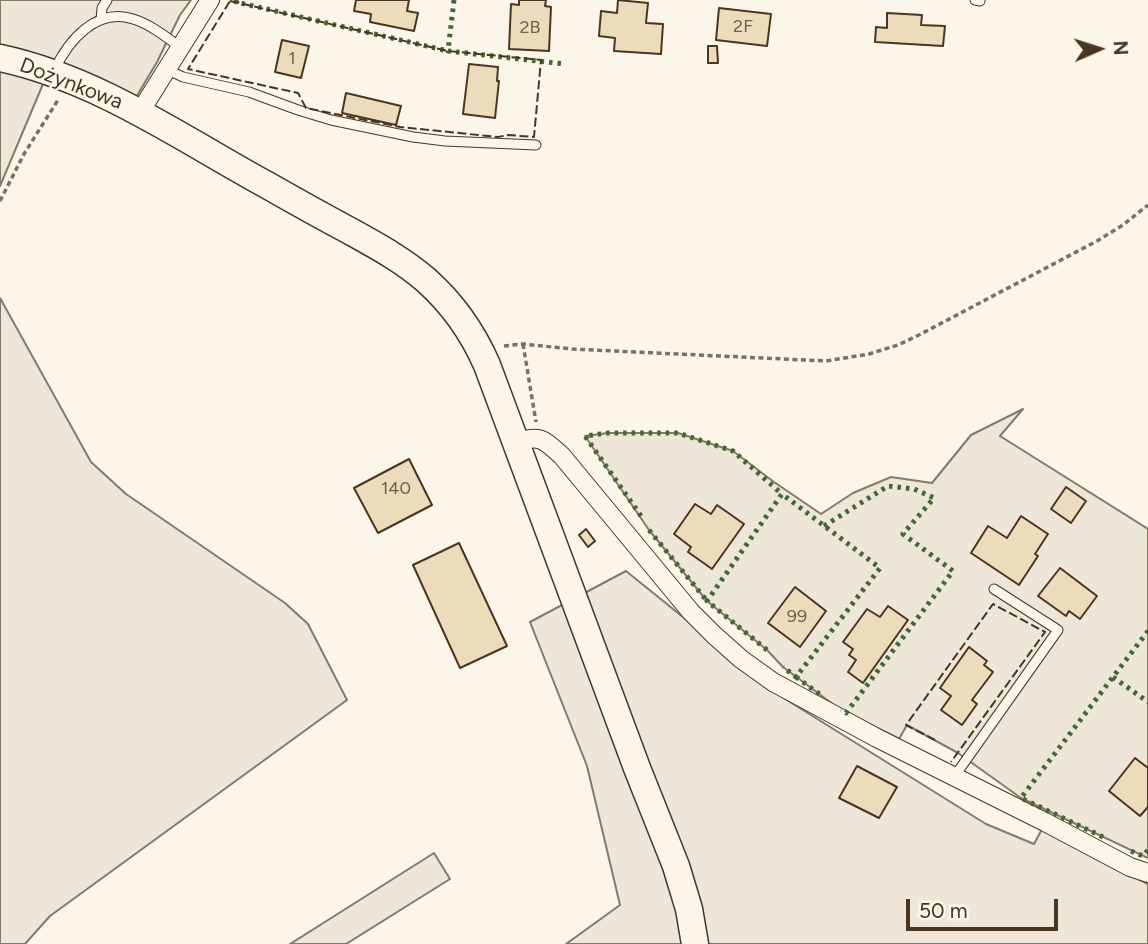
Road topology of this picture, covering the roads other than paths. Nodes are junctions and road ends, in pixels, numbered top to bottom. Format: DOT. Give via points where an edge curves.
graph roads {
  1 [pos="107,0"];
  2 [pos="210,0"];
  3 [pos="101,20"];
  4 [pos="180,47"];
  5 [pos="0,58"];
  6 [pos="166,69"];
  7 [pos="62,77"];
  8 [pos="140,112"];
  9 [pos="536,145"];
  10 [pos="527,441"];
  11 [pos="994,589"];
  12 [pos="954,777"];
  13 [pos="1148,873"];
  14 [pos="695,944"];
  1 -- 3 [label="lane"];
  2 -- 4 [label="street"];
  3 -- 4 [label="lane" via="132,18"];
  3 -- 7 [label="lane" via="74,38 60,59"];
  4 -- 6 [label="street"];
  5 -- 7 [label="street, Dożynkowa"];
  6 -- 8 [label="street"];
  6 -- 9 [label="lane" via="331,120 413,137"];
  7 -- 8 [label="street, Dożynkowa"];
  8 -- 10 [label="street, Dożynkowa" via="402,261 428,282 467,328"];
  10 -- 12 [label="street" via="553,449 569,464 691,612 741,659 773,681"];
  10 -- 14 [label="street, Dożynkowa" via="637,768 676,866"];
  11 -- 12 [label="lane" via="1058,630"];
  12 -- 13 [label="street"];
}
